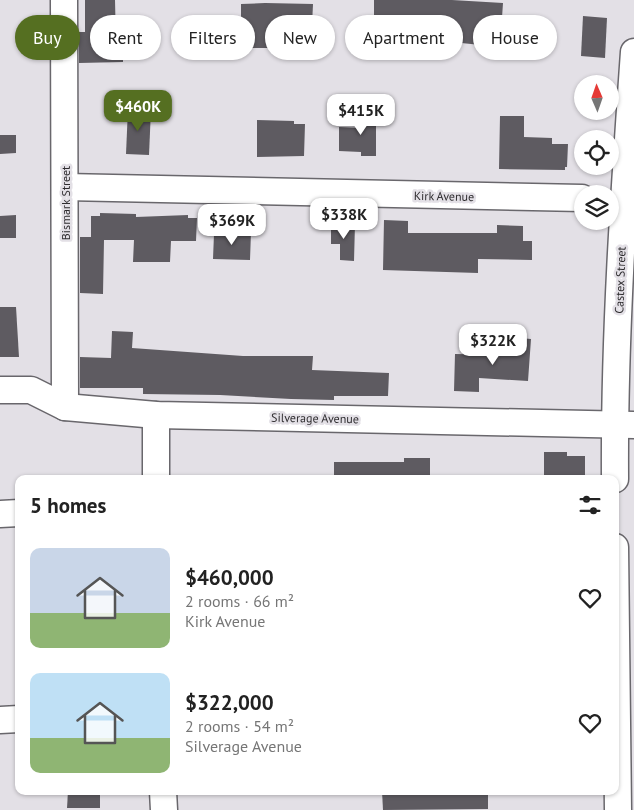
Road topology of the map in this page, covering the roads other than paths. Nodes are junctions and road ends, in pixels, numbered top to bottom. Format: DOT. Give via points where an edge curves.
graph roads {
  1 [pos="64,0"];
  2 [pos="634,52"];
  3 [pos="65,187"];
  4 [pos="574,198"];
  5 [pos="623,199"];
  6 [pos="0,390"];
  7 [pos="65,407"];
  8 [pos="156,415"];
  9 [pos="624,424"];
  10 [pos="156,475"];
  11 [pos="616,475"];
  12 [pos="15,513"];
  13 [pos="0,514"];
  14 [pos="619,638"];
  15 [pos="634,639"];
  16 [pos="15,719"];
  17 [pos="0,720"];
  18 [pos="163,795"];
  19 [pos="618,795"];
  20 [pos="164,810"];
  21 [pos="618,810"];
  1 -- 3 [label="street, Bismark Street"];
  2 -- 5 [label="street, Castex Street"];
  3 -- 4 [label="street, Kirk Avenue"];
  3 -- 7 [label="street, Bismark Street"];
  5 -- 9 [label="street, Castex Street"];
  6 -- 7 [label="street, Silverage Avenue" via="31,390"];
  7 -- 8 [label="street, Silverage Avenue"];
  8 -- 9 [label="street, Silverage Avenue"];
  8 -- 10 [label="street"];
  9 -- 11 [label="street, Castex Street"];
  12 -- 13 [label="street"];
  14 -- 15 [label="street"];
  16 -- 17 [label="street"];
  18 -- 20 [label="street"];
  19 -- 21 [label="street"];
}
